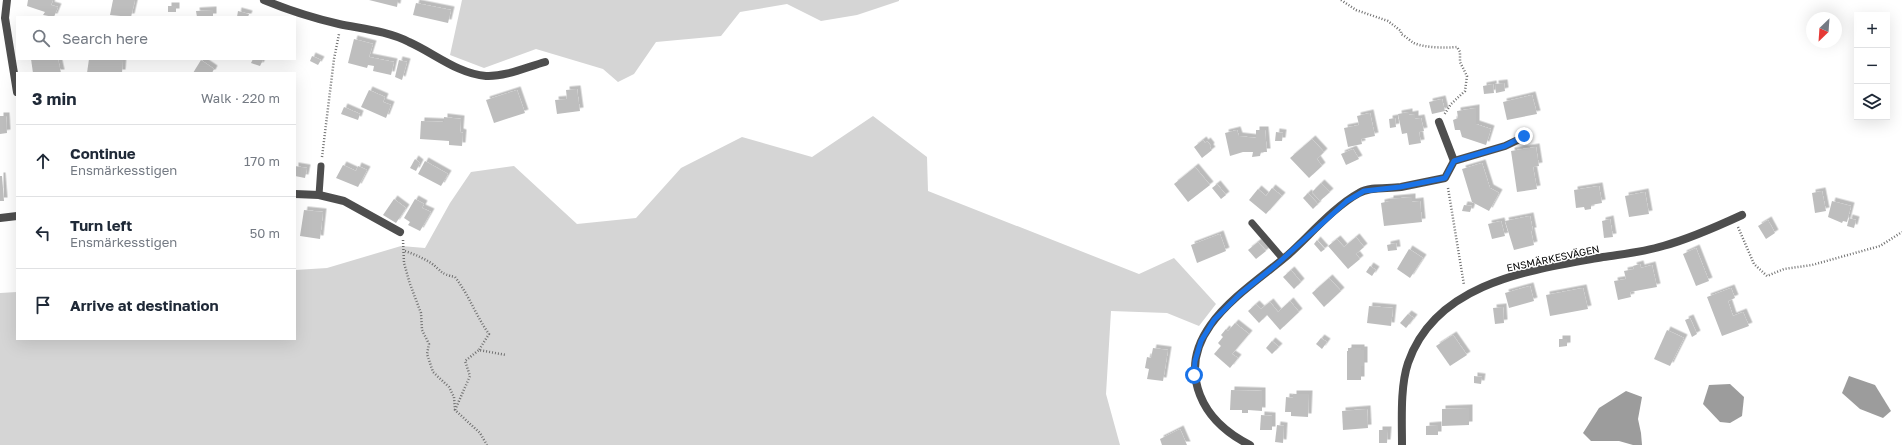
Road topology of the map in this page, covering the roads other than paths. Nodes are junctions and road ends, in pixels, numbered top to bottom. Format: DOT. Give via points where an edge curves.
graph roads {
  1 [pos="7,0"];
  2 [pos="264,0"];
  3 [pos="545,62"];
  4 [pos="16,86"];
  5 [pos="1439,122"];
  6 [pos="1524,136"];
  7 [pos="1454,161"];
  8 [pos="321,166"];
  9 [pos="296,194"];
  10 [pos="319,195"];
  11 [pos="16,216"];
  12 [pos="1738,217"];
  13 [pos="0,218"];
  14 [pos="1252,223"];
  15 [pos="400,232"];
  16 [pos="1283,259"];
  17 [pos="1250,445"];
  18 [pos="1402,445"];
  1 -- 4 [label="street" via="5,18"];
  2 -- 3 [label="street" via="339,24 392,34 478,75 498,75"];
  5 -- 7 [label="street"];
  6 -- 7 [label="street" via="1505,146"];
  7 -- 16 [label="street" via="1445,178 1358,193"];
  8 -- 10 [label="lane"];
  9 -- 10 [label="street"];
  10 -- 15 [label="street" via="344,201"];
  11 -- 13 [label="street"];
  12 -- 18 [label="street, ENSMÄRKESVÄGEN" via="1662,247 1526,272 1490,283 1465,296 1434,321 1408,363 1403,398"];
  14 -- 16 [label="lane"];
  16 -- 17 [label="street" via="1240,294 1214,320 1201,341 1195,361 1194,375 1207,407 1220,425"];
}
